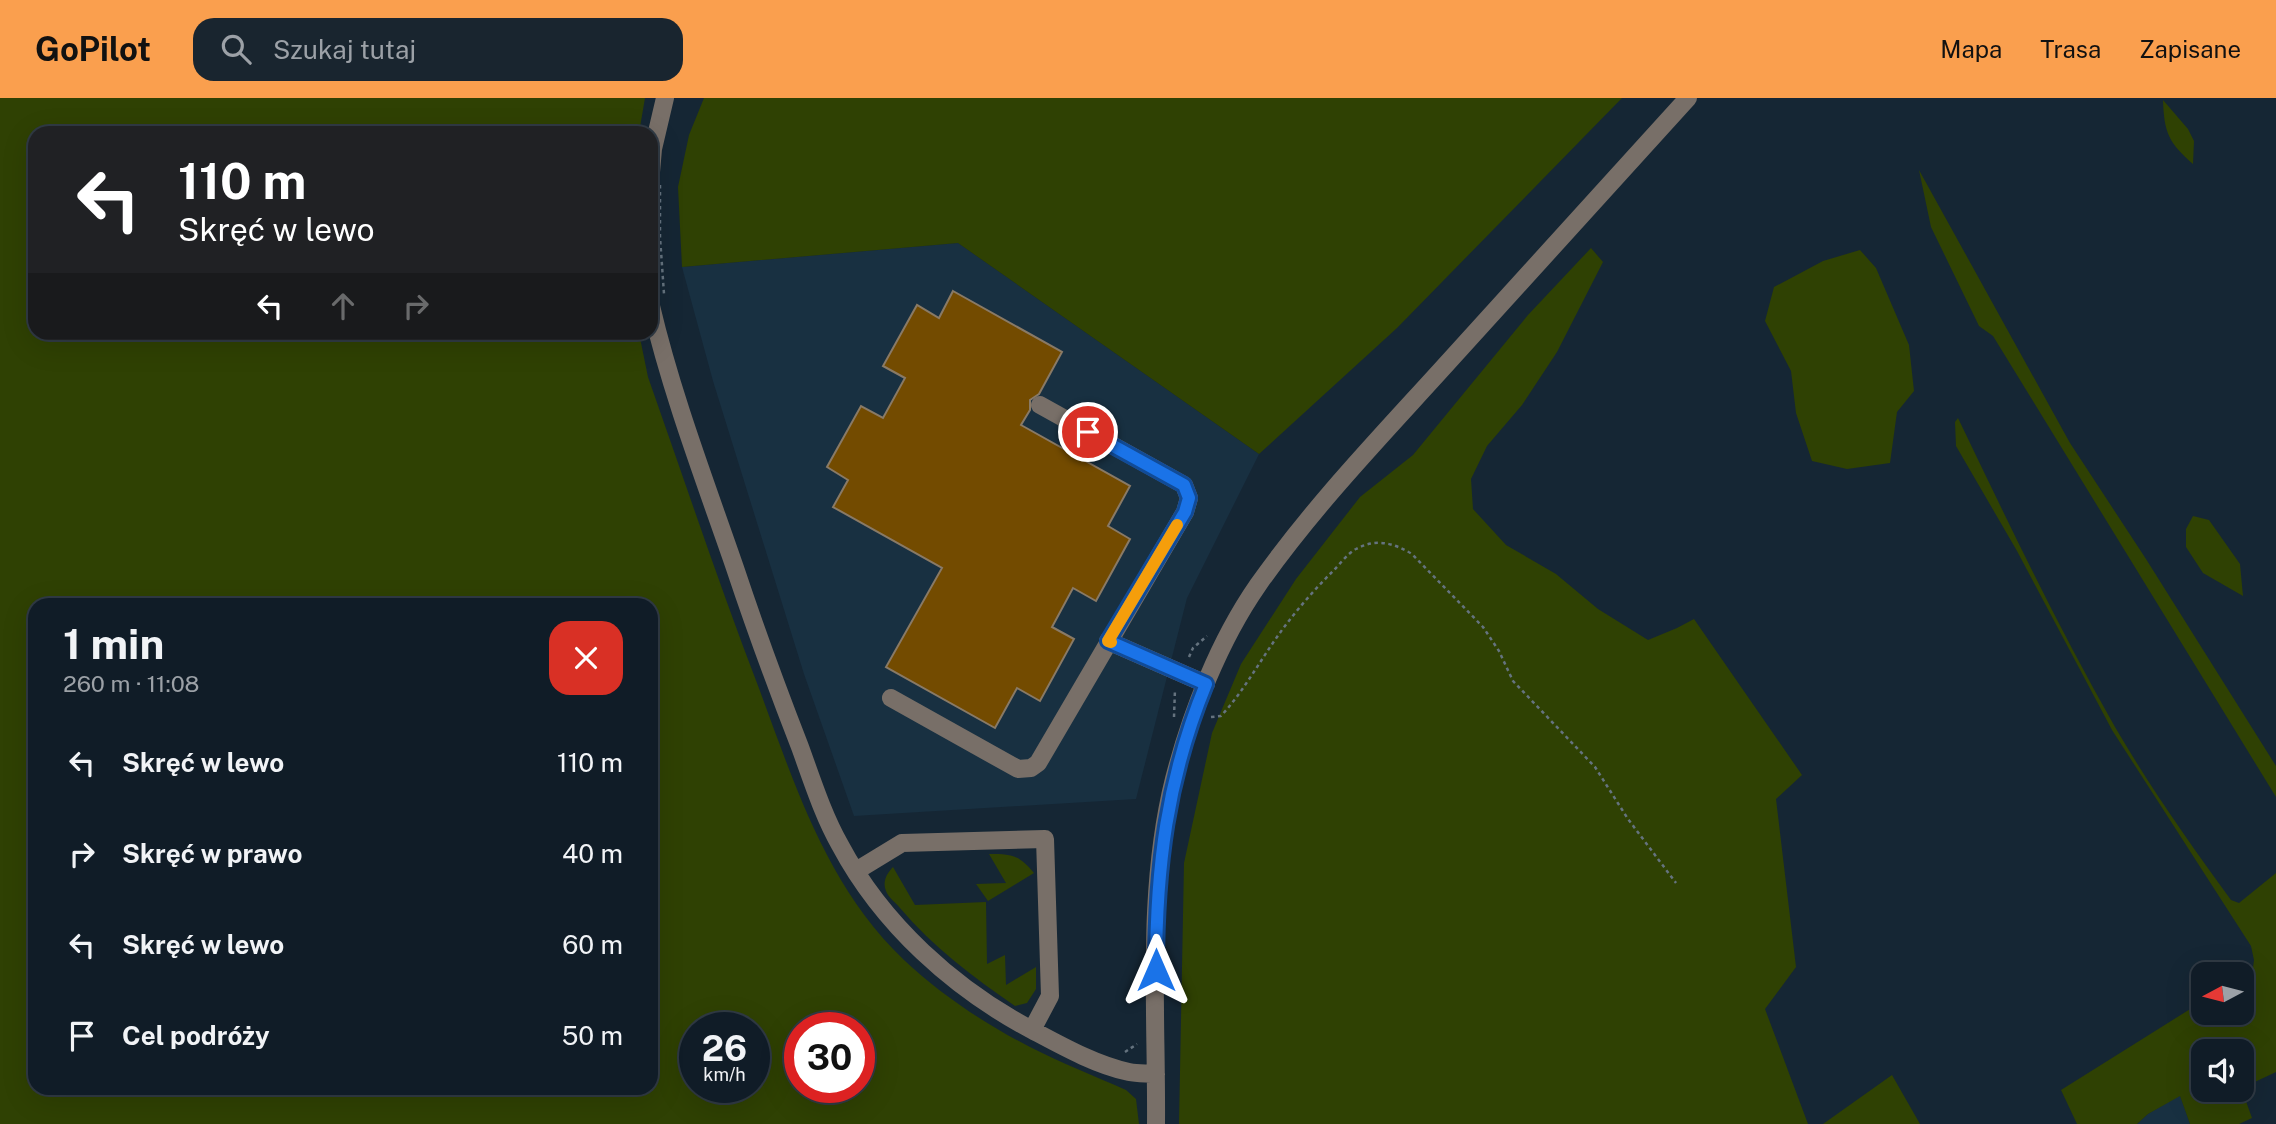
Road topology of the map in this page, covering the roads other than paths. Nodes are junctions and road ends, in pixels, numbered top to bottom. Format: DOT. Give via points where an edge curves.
graph roads {
  1 [pos="665,98"];
  2 [pos="1688,98"];
  3 [pos="658,128"];
  4 [pos="658,307"];
  5 [pos="1040,405"];
  6 [pos="1108,641"];
  7 [pos="1206,684"];
  8 [pos="891,698"];
  9 [pos="856,871"];
  10 [pos="1032,1030"];
  11 [pos="1156,1074"];
  12 [pos="1156,1124"];
  1 -- 3 [label="street"];
  2 -- 7 [label="street" via="1307,520 1256,587"];
  4 -- 9 [label="street" via="665,365 763,650 827,817"];
  5 -- 6 [label="street" via="1184,485 1189,498"];
  6 -- 7 [label="street"];
  6 -- 8 [label="street" via="1031,768 1018,769"];
  7 -- 11 [label="street" via="1174,779 1162,842 1156,918"];
  9 -- 10 [label="street" via="880,905 930,959"];
  9 -- 10 [label="street" via="902,843 1045,839 1050,996"];
  10 -- 11 [label="street" via="1129,1072"];
  11 -- 12 [label="street"];
}
